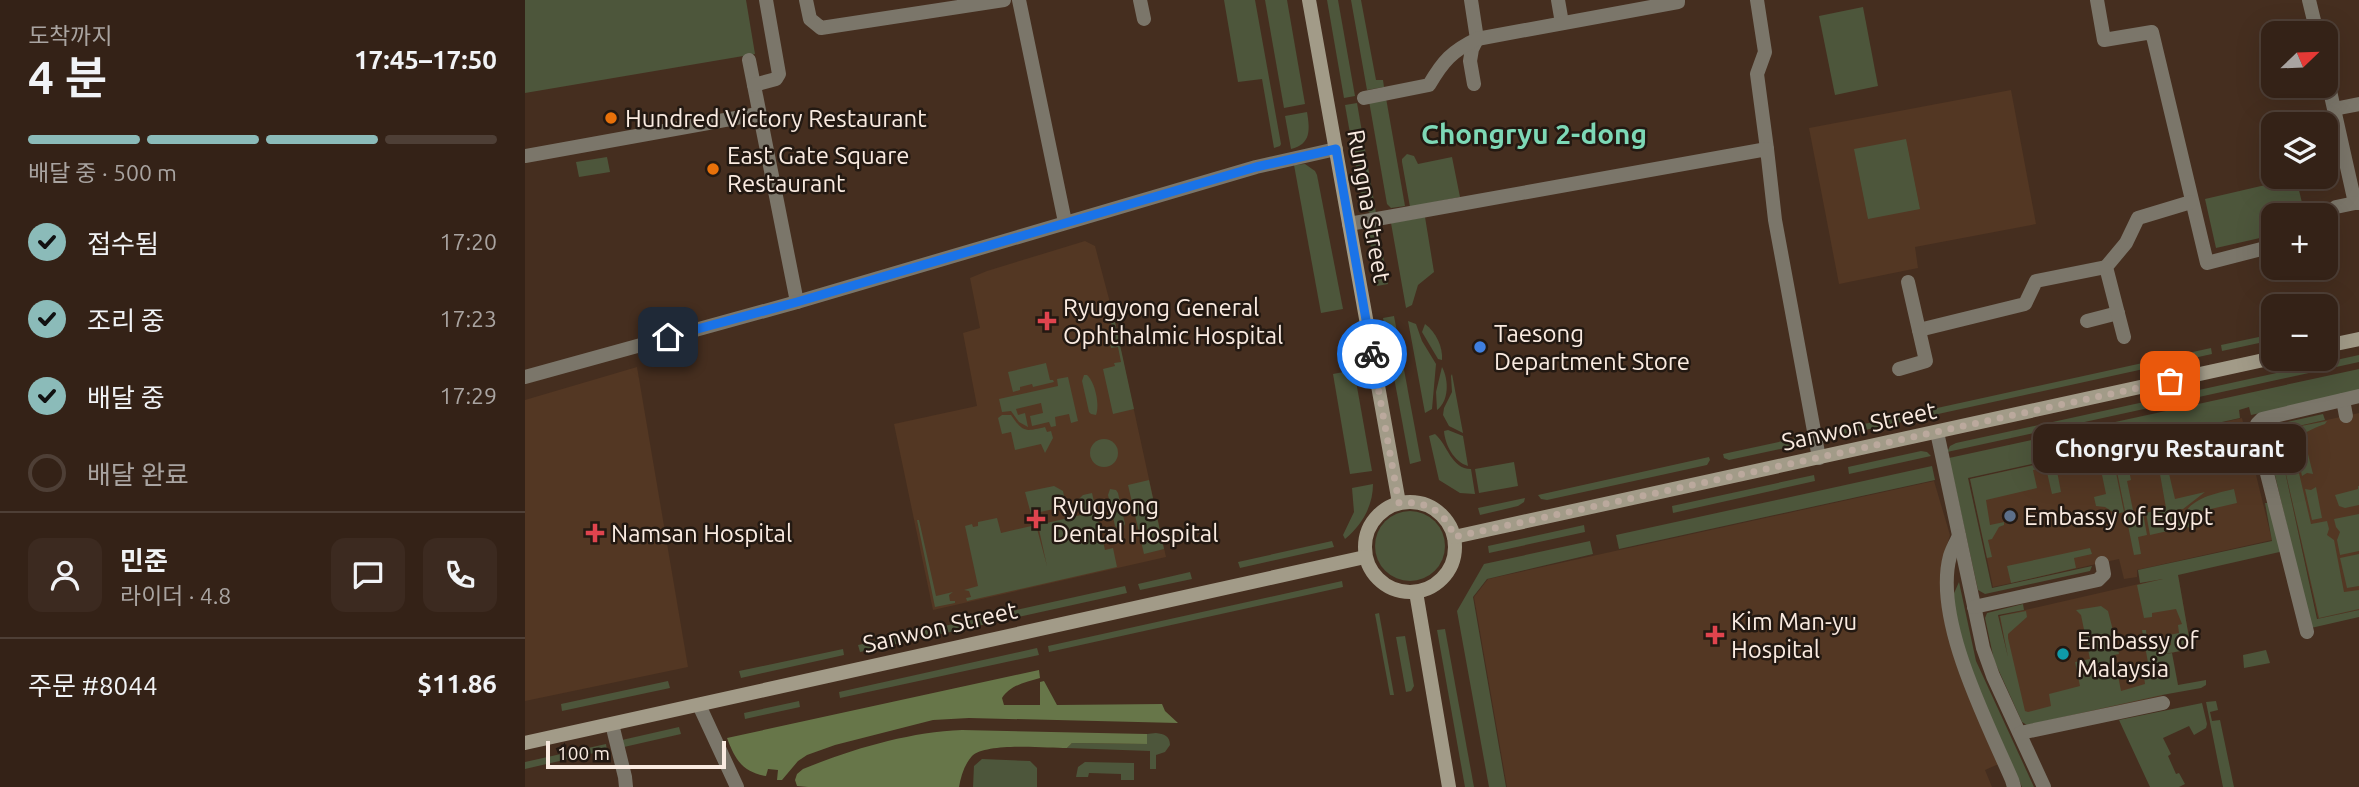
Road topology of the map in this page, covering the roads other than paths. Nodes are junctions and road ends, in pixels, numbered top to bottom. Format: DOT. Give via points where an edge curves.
graph roads {
  1 [pos="767,0"];
  2 [pos="806,0"];
  3 [pos="1004,0"];
  4 [pos="1019,0"];
  5 [pos="1140,0"];
  6 [pos="1309,0"];
  7 [pos="1471,0"];
  8 [pos="1558,0"];
  9 [pos="1678,0"];
  10 [pos="1757,0"];
  11 [pos="2097,0"];
  12 [pos="2309,0"];
  13 [pos="1144,19"];
  14 [pos="2314,21"];
  15 [pos="1562,23"];
  16 [pos="1477,39"];
  17 [pos="749,60"];
  18 [pos="1474,84"];
  19 [pos="754,85"];
  20 [pos="1364,98"];
  21 [pos="2332,98"];
  22 [pos="2359,104"];
  23 [pos="2334,109"];
  24 [pos="758,114"];
  25 [pos="1336,149"];
  26 [pos="1767,149"];
  27 [pos="525,156"];
  28 [pos="2191,201"];
  29 [pos="2357,203"];
  30 [pos="2338,207"];
  31 [pos="1066,222"];
  32 [pos="1349,224"];
  33 [pos="2261,249"];
  34 [pos="2106,267"];
  35 [pos="1908,282"];
  36 [pos="797,302"];
  37 [pos="2118,313"];
  38 [pos="2087,321"];
  39 [pos="1919,330"];
  40 [pos="2124,337"];
  41 [pos="2359,339"];
  42 [pos="2338,343"];
  43 [pos="2261,361"];
  44 [pos="1899,369"];
  45 [pos="525,377"];
  46 [pos="2359,396"];
  47 [pos="2343,400"];
  48 [pos="2346,416"];
  49 [pos="1937,432"];
  50 [pos="1819,458"];
  51 [pos="1399,503"];
  52 [pos="1959,536"];
  53 [pos="1454,537"];
  54 [pos="1365,557"];
  55 [pos="2102,563"];
  56 [pos="1416,592"];
  57 [pos="1974,607"];
  58 [pos="2307,632"];
  59 [pos="2163,702"];
  60 [pos="699,705"];
  61 [pos="612,724"];
  62 [pos="2020,733"];
  63 [pos="525,743"];
  64 [pos="626,787"];
  65 [pos="737,787"];
  66 [pos="1449,787"];
  67 [pos="2014,787"];
  68 [pos="2045,787"];
  1 -- 19 [label="street" via="779,74"];
  2 -- 3 [label="street" via="810,19 821,28"];
  4 -- 31 [label="street"];
  5 -- 13 [label="street"];
  6 -- 25 [label="main road, Rungna Street"];
  7 -- 16 [label="street"];
  8 -- 15 [label="street"];
  9 -- 15 [label="street"];
  10 -- 26 [label="street" via="1765,52 1757,74"];
  11 -- 28 [label="street" via="2104,40 2152,32"];
  12 -- 14 [label="street"];
  15 -- 16 [label="street"];
  16 -- 18 [label="street" via="1470,61"];
  16 -- 20 [label="street" via="1443,61 1429,85"];
  17 -- 19 [label="street"];
  19 -- 24 [label="street"];
  21 -- 23 [label="street"];
  22 -- 23 [label="street"];
  23 -- 29 [label="street"];
  24 -- 27 [label="street"];
  24 -- 36 [label="street"];
  25 -- 31 [label="street"];
  25 -- 32 [label="main road, Rungna Street"];
  26 -- 32 [label="street"];
  26 -- 50 [label="street" via="1775,220"];
  28 -- 33 [label="street" via="2207,263"];
  28 -- 34 [label="street" via="2138,218 2126,243"];
  29 -- 30 [label="street"];
  31 -- 36 [label="street"];
  32 -- 51 [label="main road, Rungna Street"];
  34 -- 37 [label="street"];
  34 -- 39 [label="street" via="2036,281 2025,304"];
  35 -- 39 [label="street"];
  36 -- 45 [label="street"];
  37 -- 38 [label="street"];
  37 -- 40 [label="street"];
  39 -- 44 [label="street" via="1926,361"];
  41 -- 42 [label="main road"];
  43 -- 49 [label="main road, Sanwon Street"];
  46 -- 47 [label="street"];
  47 -- 48 [label="street"];
  47 -- 58 [label="street" via="2262,419 2252,435"];
  49 -- 50 [label="main road, Sanwon Street"];
  49 -- 52 [label="street"];
  50 -- 53 [label="main road, Sanwon Street"];
  51 -- 53 [label="main road" via="1425,504 1436,510"];
  51 -- 54 [label="main road" via="1374,518 1367,530"];
  52 -- 57 [label="street"];
  52 -- 67 [label="street" via="1950,556 1949,609 1963,667"];
  53 -- 56 [label="main road" via="1447,574 1436,585"];
  54 -- 56 [label="main road" via="1381,583 1394,590"];
  54 -- 60 [label="main road, Sanwon Street"];
  55 -- 57 [label="street" via="2098,580 2031,602"];
  56 -- 66 [label="main road"];
  57 -- 62 [label="street" via="1987,659"];
  59 -- 62 [label="street"];
  60 -- 61 [label="main road, Sanwon Street"];
  60 -- 65 [label="street"];
  61 -- 63 [label="main road, Sanwon Street"];
  61 -- 64 [label="street"];
  62 -- 68 [label="street"];
}
